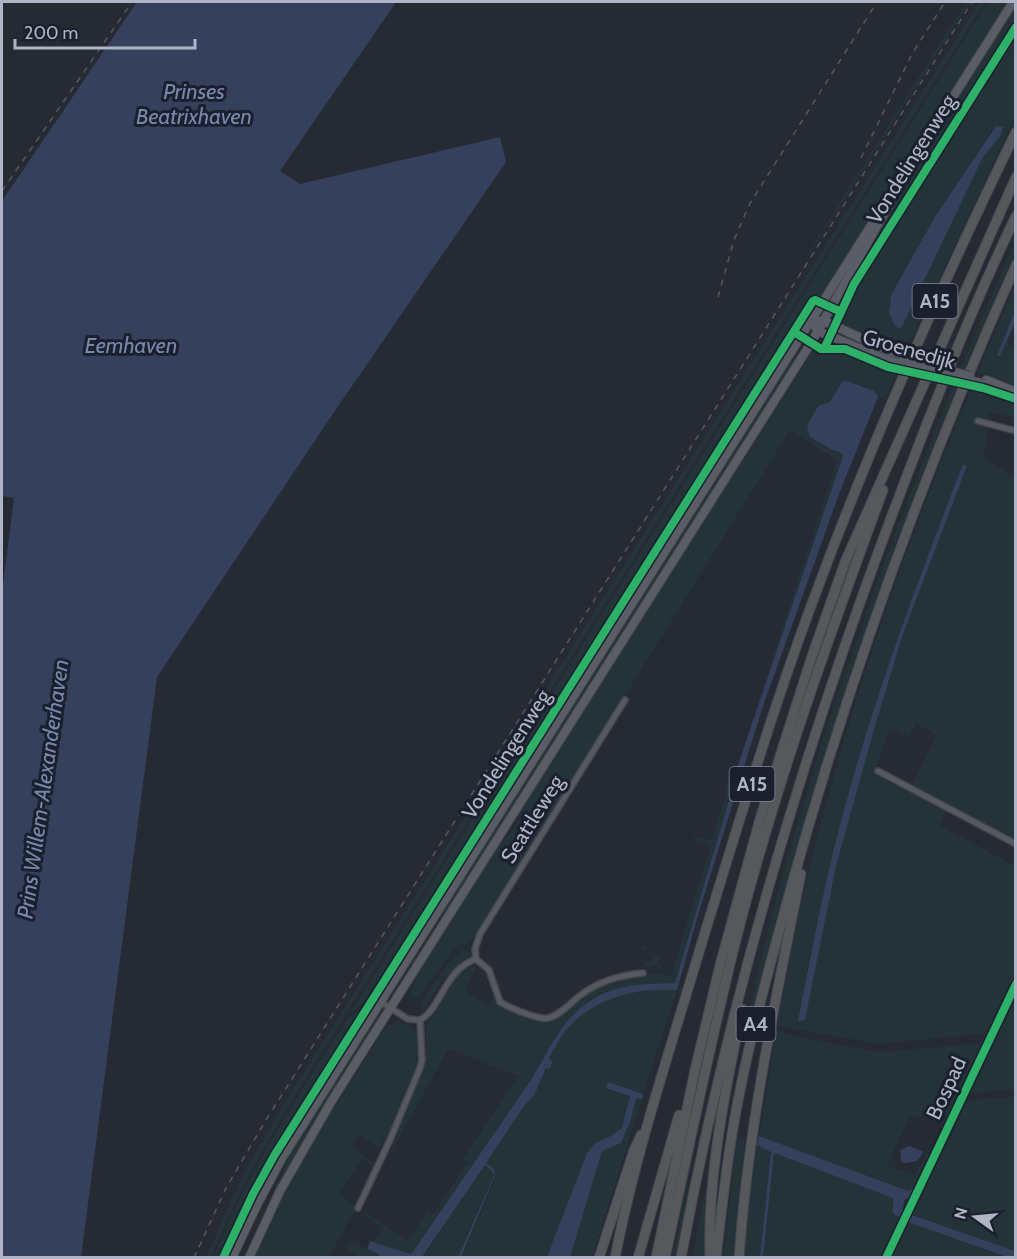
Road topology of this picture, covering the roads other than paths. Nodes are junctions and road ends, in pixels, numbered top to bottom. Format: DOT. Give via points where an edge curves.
graph roads {
  1 [pos="1013,2"];
  2 [pos="1016,132"];
  3 [pos="924,143"];
  4 [pos="1016,177"];
  5 [pos="1016,216"];
  6 [pos="1016,265"];
  7 [pos="831,308"];
  8 [pos="811,320"];
  9 [pos="824,321"];
  10 [pos="838,328"];
  11 [pos="818,331"];
  12 [pos="892,358"];
  13 [pos="986,382"];
  14 [pos="1016,392"];
  15 [pos="914,405"];
  16 [pos="978,421"];
  17 [pos="1016,432"];
  18 [pos="626,700"];
  19 [pos="878,771"];
  20 [pos="817,795"];
  21 [pos="1016,844"];
  22 [pos="761,912"];
  23 [pos="476,958"];
  24 [pos="643,973"];
  25 [pos="381,1002"];
  26 [pos="390,1008"];
  27 [pos="420,1020"];
  28 [pos="695,1070"];
  29 [pos="653,1104"];
  30 [pos="358,1208"];
  31 [pos="232,1257"];
  32 [pos="249,1257"];
  33 [pos="599,1257"];
  34 [pos="615,1257"];
  35 [pos="638,1257"];
  36 [pos="656,1257"];
  37 [pos="665,1257"];
  38 [pos="681,1257"];
  39 [pos="710,1257"];
  40 [pos="716,1257"];
  41 [pos="739,1257"];
  1 -- 3 [label="main road, Vondelingenweg"];
  2 -- 29 [label="highway, A15" via="934,304 817,589 753,780"];
  3 -- 7 [label="main road, Vondelingenweg"];
  3 -- 8 [label="main road, Vondelingenweg"];
  4 -- 15 [label="highway, A15"];
  5 -- 22 [label="highway, A15" via="922,433 822,712"];
  6 -- 20 [label="highway" via="897,553"];
  7 -- 9 [label="main road, Vondelingenweg"];
  7 -- 10 [label="main road"];
  8 -- 9 [label="main road, Groenedijk"];
  8 -- 11 [label="main road"];
  8 -- 25 [label="main road, Vondelingenweg"];
  9 -- 10 [label="main road, Groenedijk"];
  9 -- 11 [label="main road, Vondelingenweg"];
  10 -- 12 [label="main road, Groenedijk"];
  11 -- 12 [label="main road, Groenedijk"];
  11 -- 26 [label="main road, Vondelingenweg"];
  12 -- 13 [label="main road, Groenedijk, bridge"];
  12 -- 13 [label="main road, Groenedijk, bridge"];
  13 -- 14 [label="main road, Groenedijk"];
  15 -- 28 [label="highway, A15" via="845,562 812,656 760,819"];
  15 -- 37 [label="highway, A15" via="804,712 769,824 733,951"];
  16 -- 17 [label="street"];
  18 -- 23 [label="street, Seattleweg" via="480,934"];
  19 -- 21 [label="street"];
  20 -- 40 [label="highway, A4" via="746,1066 729,1152"];
  20 -- 41 [label="highway" via="758,1099"];
  22 -- 38 [label="highway, A15" via="706,1126"];
  22 -- 39 [label="highway, A4" via="725,1095"];
  23 -- 24 [label="street" via="489,970 501,1002 542,1018 555,1016 584,992 614,977"];
  23 -- 27 [label="street" via="453,976 427,1016"];
  25 -- 26 [label="street"];
  25 -- 31 [label="main road, Vondelingenweg" via="282,1158"];
  26 -- 27 [label="street" via="408,1019"];
  26 -- 32 [label="main road, Vondelingenweg" via="304,1147"];
  27 -- 30 [label="street" via="420,1068"];
  28 -- 35 [label="highway, A15"];
  28 -- 36 [label="highway, A15"];
  29 -- 33 [label="highway, A15"];
  29 -- 34 [label="highway, A15"];
}
